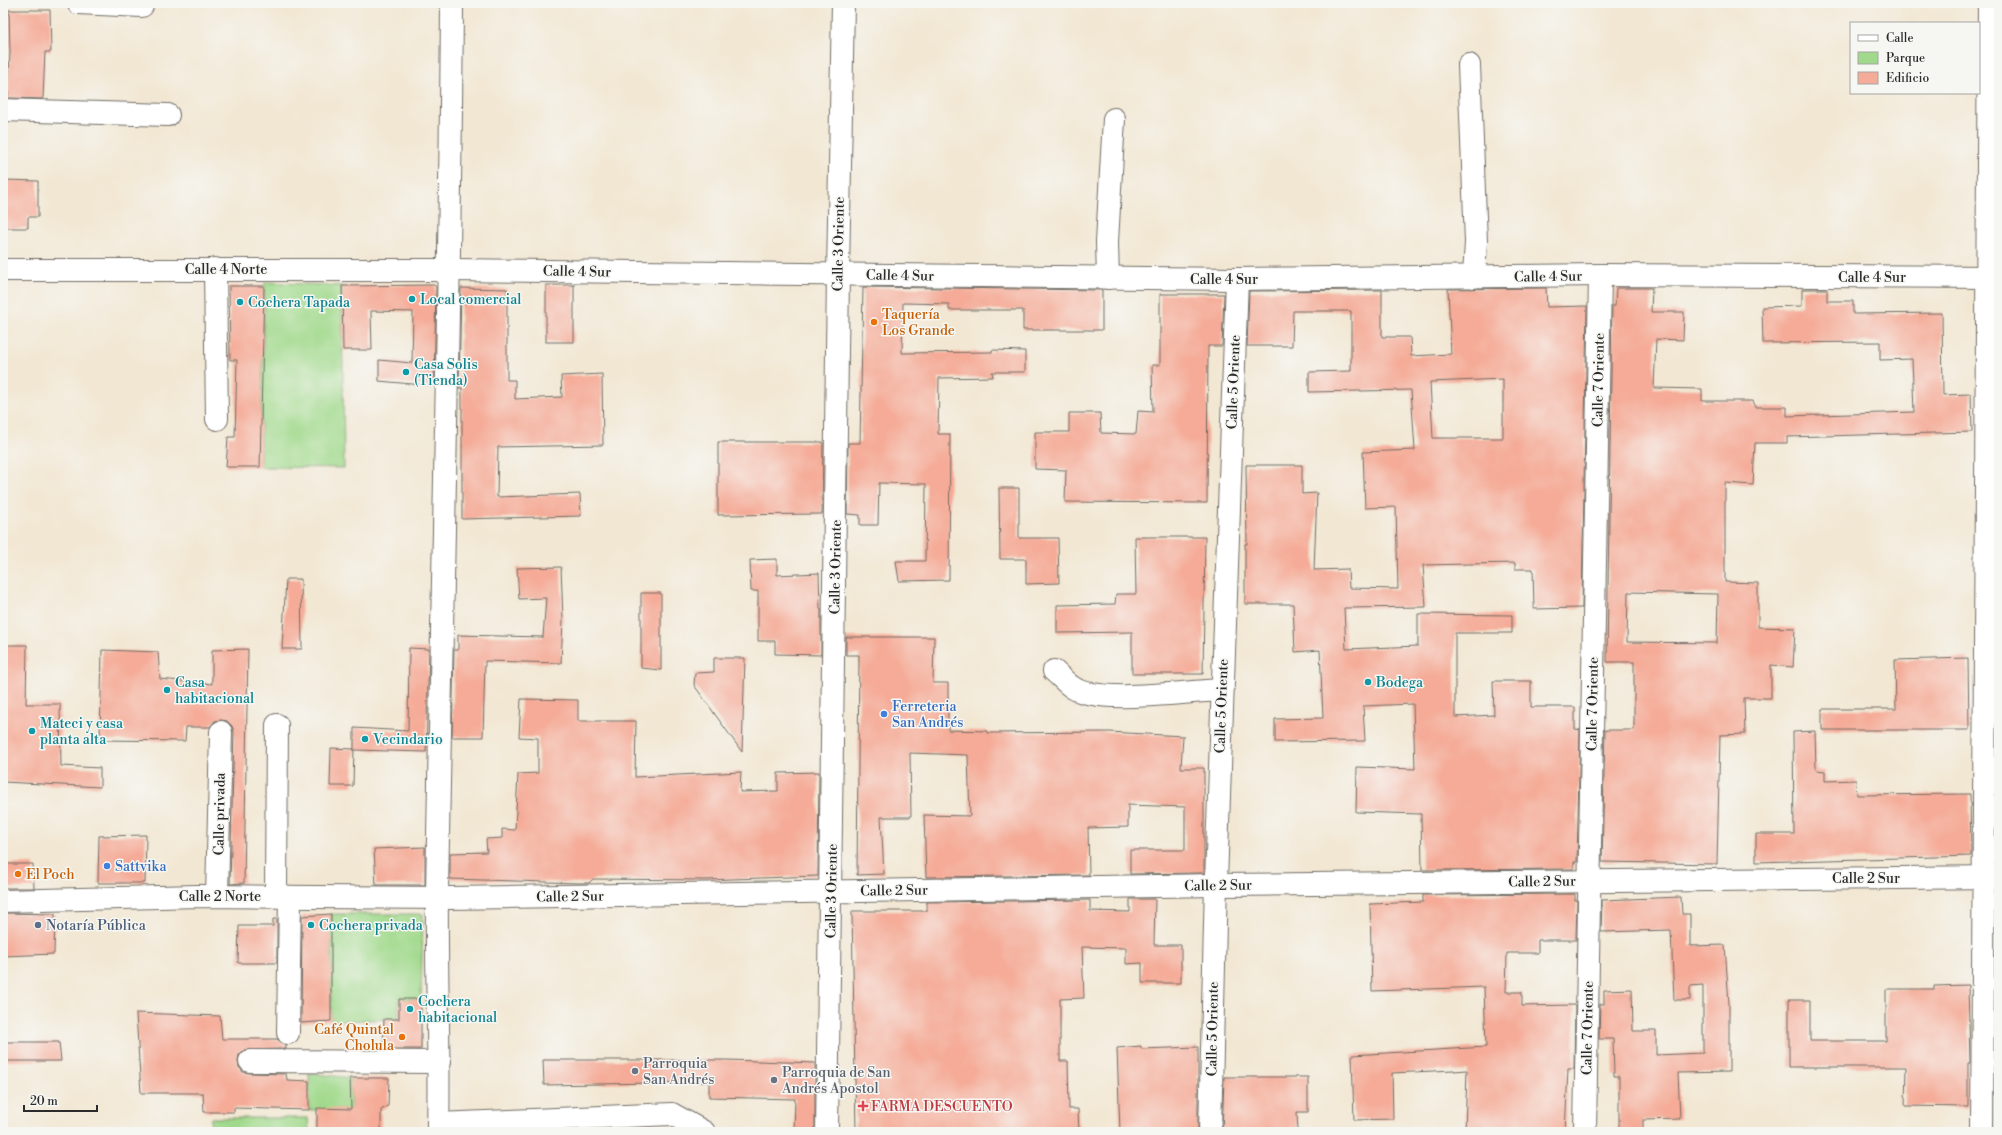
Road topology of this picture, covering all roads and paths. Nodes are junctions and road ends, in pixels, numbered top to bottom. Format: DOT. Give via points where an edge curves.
graph roads {
  1 [pos="78,3"];
  2 [pos="452,3"];
  3 [pos="843,3"];
  4 [pos="142,6"];
  5 [pos="1992,12"];
  6 [pos="1469,65"];
  7 [pos="3,110"];
  8 [pos="168,115"];
  9 [pos="1114,119"];
  10 [pos="215,269"];
  11 [pos="3,270"];
  12 [pos="450,270"];
  13 [pos="838,274"];
  14 [pos="1600,275"];
  15 [pos="1474,277"];
  16 [pos="1993,277"];
  17 [pos="1108,278"];
  18 [pos="1237,279"];
  19 [pos="217,418"];
  20 [pos="1054,671"];
  21 [pos="1222,690"];
  22 [pos="277,725"];
  23 [pos="221,732"];
  24 [pos="1991,877"];
  25 [pos="1589,880"];
  26 [pos="1216,885"];
  27 [pos="831,891"];
  28 [pos="217,896"];
  29 [pos="283,896"];
  30 [pos="437,898"];
  31 [pos="3,901"];
  32 [pos="288,1033"];
  33 [pos="250,1062"];
  34 [pos="440,1062"];
  35 [pos="438,1128"];
  36 [pos="704,1132"];
  37 [pos="827,1132"];
  38 [pos="1210,1132"];
  39 [pos="1585,1132"];
  40 [pos="1982,1132"];
  1 -- 4 [label="street"];
  2 -- 12 [label="street"];
  3 -- 13 [label="street, Calle 3 Oriente"];
  5 -- 16 [label="street"];
  6 -- 15 [label="street" via="1476,242"];
  7 -- 8 [label="street"];
  9 -- 17 [label="street" via="1107,242"];
  10 -- 11 [label="street, Calle 4 Norte"];
  10 -- 12 [label="street, Calle 4 Norte"];
  10 -- 19 [label="street"];
  12 -- 13 [label="street, Calle 4 Sur"];
  12 -- 30 [label="street"];
  13 -- 17 [label="street, Calle 4 Sur"];
  13 -- 27 [label="street, Calle 3 Oriente"];
  14 -- 15 [label="street, Calle 4 Sur"];
  14 -- 16 [label="street, Calle 4 Sur"];
  14 -- 25 [label="street, Calle 7 Oriente"];
  15 -- 18 [label="street, Calle 4 Sur"];
  16 -- 24 [label="street"];
  17 -- 18 [label="street, Calle 4 Sur"];
  18 -- 21 [label="street, Calle 5 Oriente"];
  20 -- 21 [label="street" via="1073,688 1091,695 1116,697"];
  21 -- 26 [label="street, Calle 5 Oriente"];
  22 -- 29 [label="street"];
  23 -- 28 [label="street, Calle privada"];
  24 -- 25 [label="street, Calle 2 Sur"];
  24 -- 40 [label="street"];
  25 -- 26 [label="street, Calle 2 Sur"];
  25 -- 39 [label="street, Calle 7 Oriente"];
  26 -- 27 [label="street, Calle 2 Sur"];
  26 -- 38 [label="street, Calle 5 Oriente"];
  27 -- 30 [label="street, Calle 2 Sur"];
  27 -- 37 [label="street, Calle 3 Oriente"];
  28 -- 29 [label="street, Calle 2 Norte"];
  28 -- 31 [label="street, Calle 2 Norte"];
  29 -- 30 [label="street, Calle 2 Norte"];
  29 -- 32 [label="street"];
  30 -- 34 [label="street"];
  33 -- 34 [label="street"];
  34 -- 35 [label="street"];
  35 -- 36 [label="street" via="672,1114"];
}
